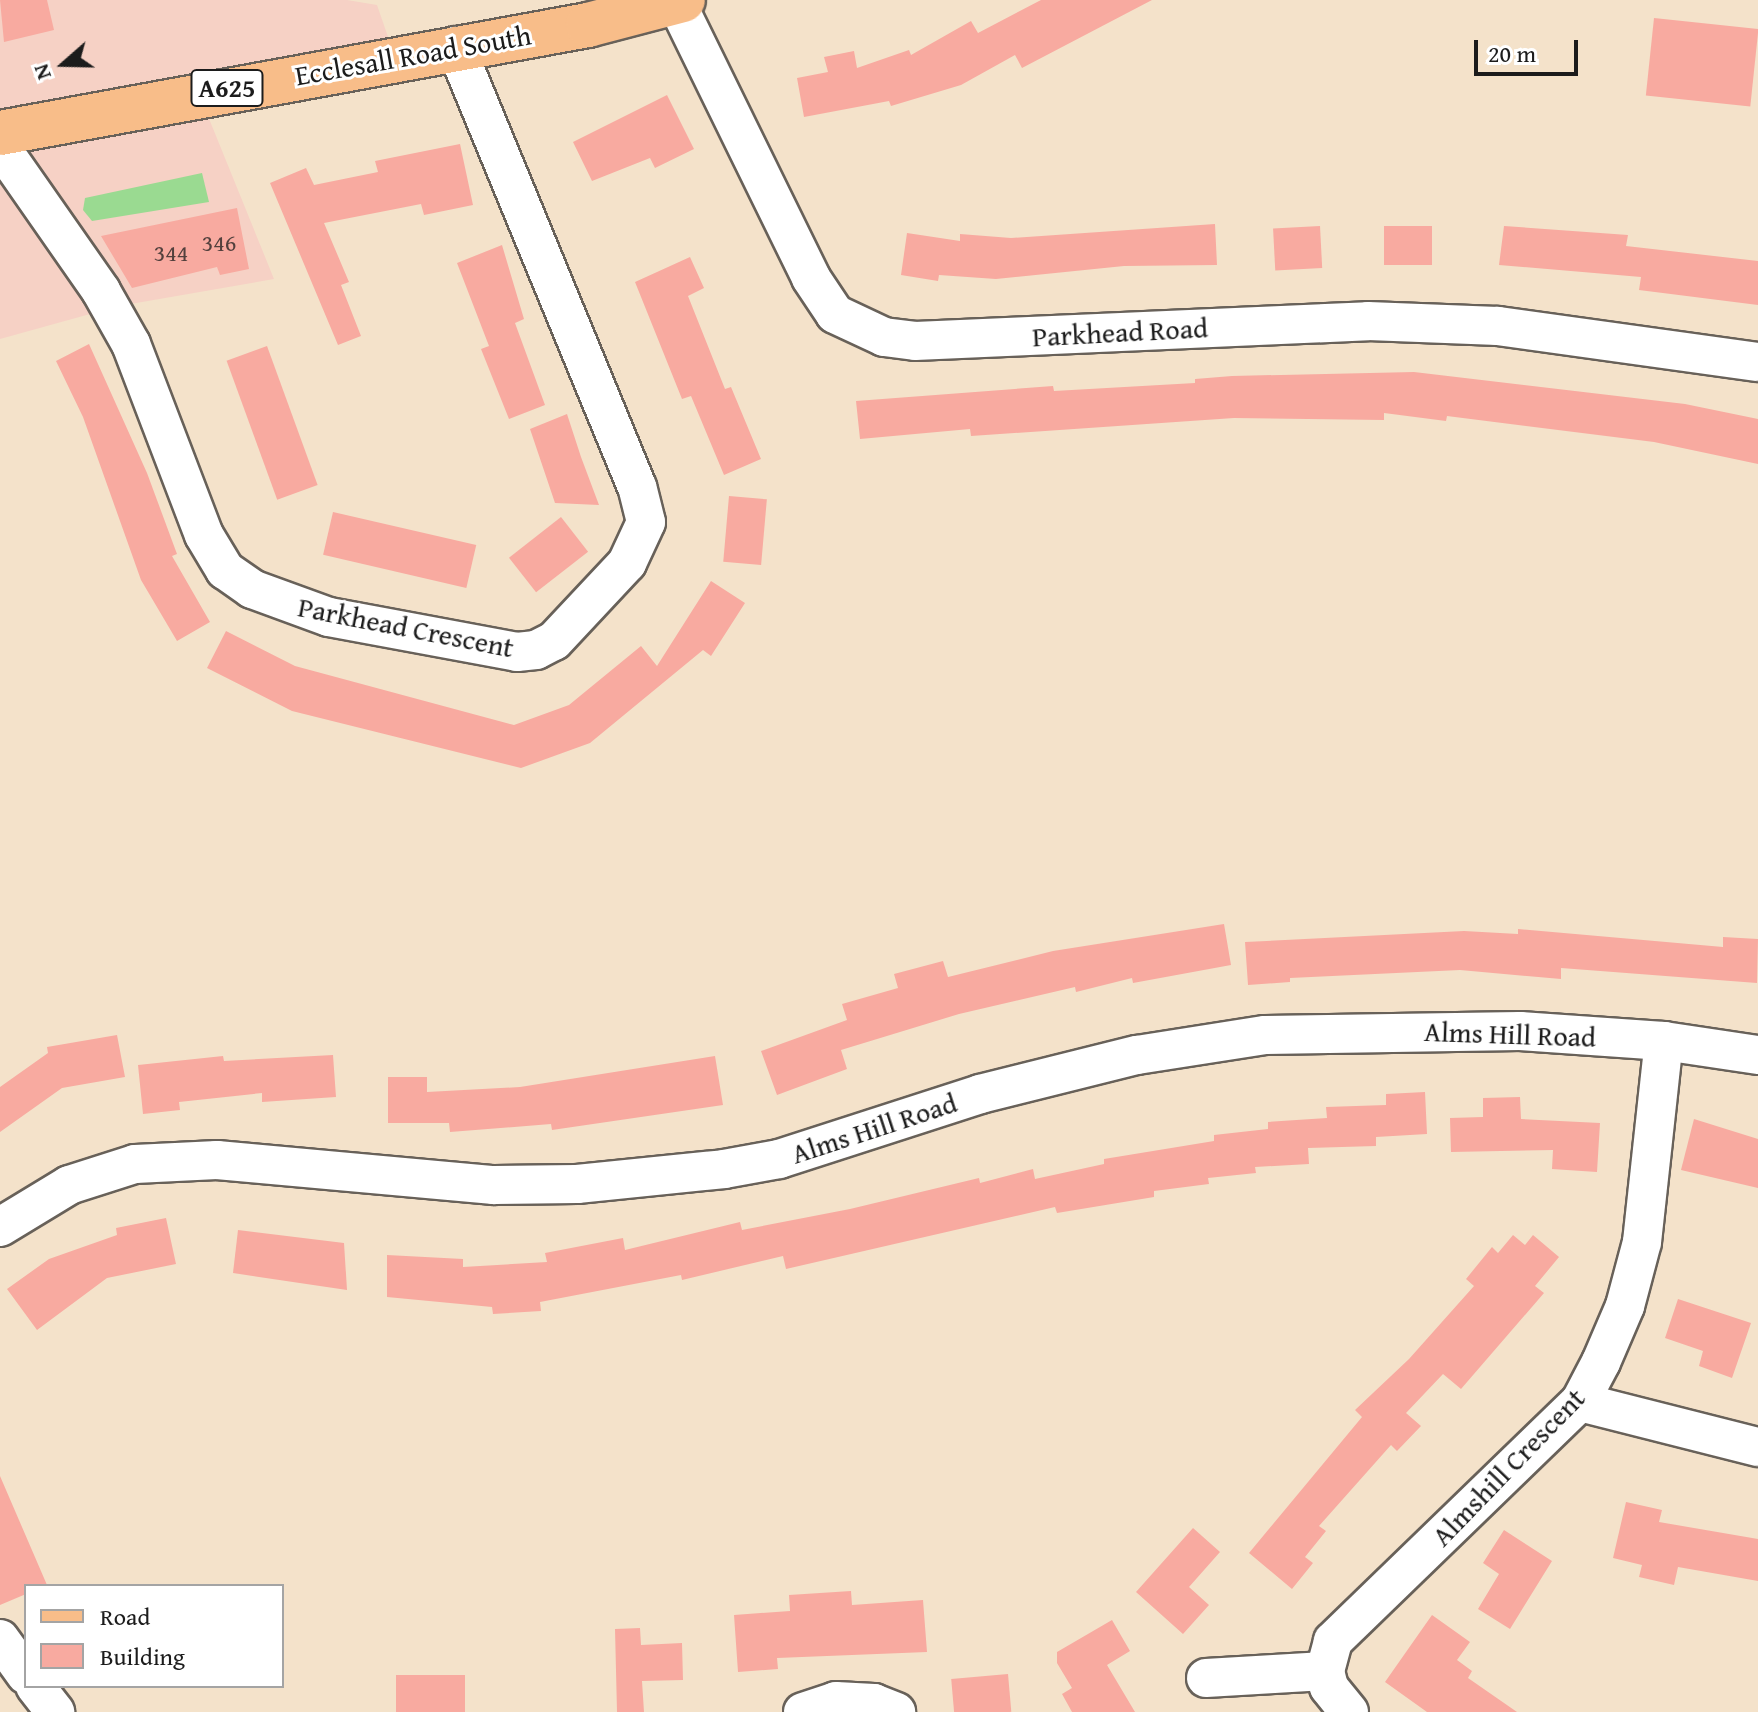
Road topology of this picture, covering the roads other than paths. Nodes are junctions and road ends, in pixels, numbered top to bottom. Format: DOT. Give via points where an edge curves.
graph roads {
  1 [pos="679,1"];
  2 [pos="455,46"];
  3 [pos="0,133"];
  4 [pos="0,146"];
  5 [pos="1758,362"];
  6 [pos="1664,1041"];
  7 [pos="1758,1055"];
  8 [pos="0,1227"];
  9 [pos="1580,1402"];
  10 [pos="1758,1447"];
  11 [pos="0,1639"];
  12 [pos="1325,1671"];
  13 [pos="24,1672"];
  14 [pos="1206,1678"];
  15 [pos="37,1688"];
  16 [pos="55,1712"];
  17 [pos="803,1712"];
  18 [pos="896,1712"];
  19 [pos="1349,1712"];
  1 -- 2 [label="main road, Ecclesall Road South / A625" via="588,25"];
  1 -- 5 [label="street, Parkhead Road" via="811,278 835,314 884,337 915,341 1382,322 1498,326"];
  2 -- 3 [label="main road, Ecclesall Road South / A625"];
  2 -- 4 [label="street, Parkhead Crescent" via="637,487 646,522 627,563 554,641 536,650 517,652 329,617 262,594 225,570 204,535 131,344 101,291"];
  6 -- 7 [label="street, Alms Hill Road"];
  6 -- 8 [label="street, Alms Hill Road" via="1520,1031 1265,1035 1137,1055 980,1094 779,1159 724,1169 577,1184 494,1185 217,1160 135,1164 69,1185"];
  6 -- 9 [label="street, Almshill Crescent" via="1642,1242 1625,1306"];
  9 -- 10 [label="street"];
  9 -- 12 [label="street, Almshill Crescent" via="1333,1641"];
  11 -- 13 [label="street"];
  12 -- 14 [label="street"];
  12 -- 19 [label="street" via="1329,1687"];
  15 -- 16 [label="street"];
  17 -- 18 [label="street" via="836,1701 874,1703"];
}
